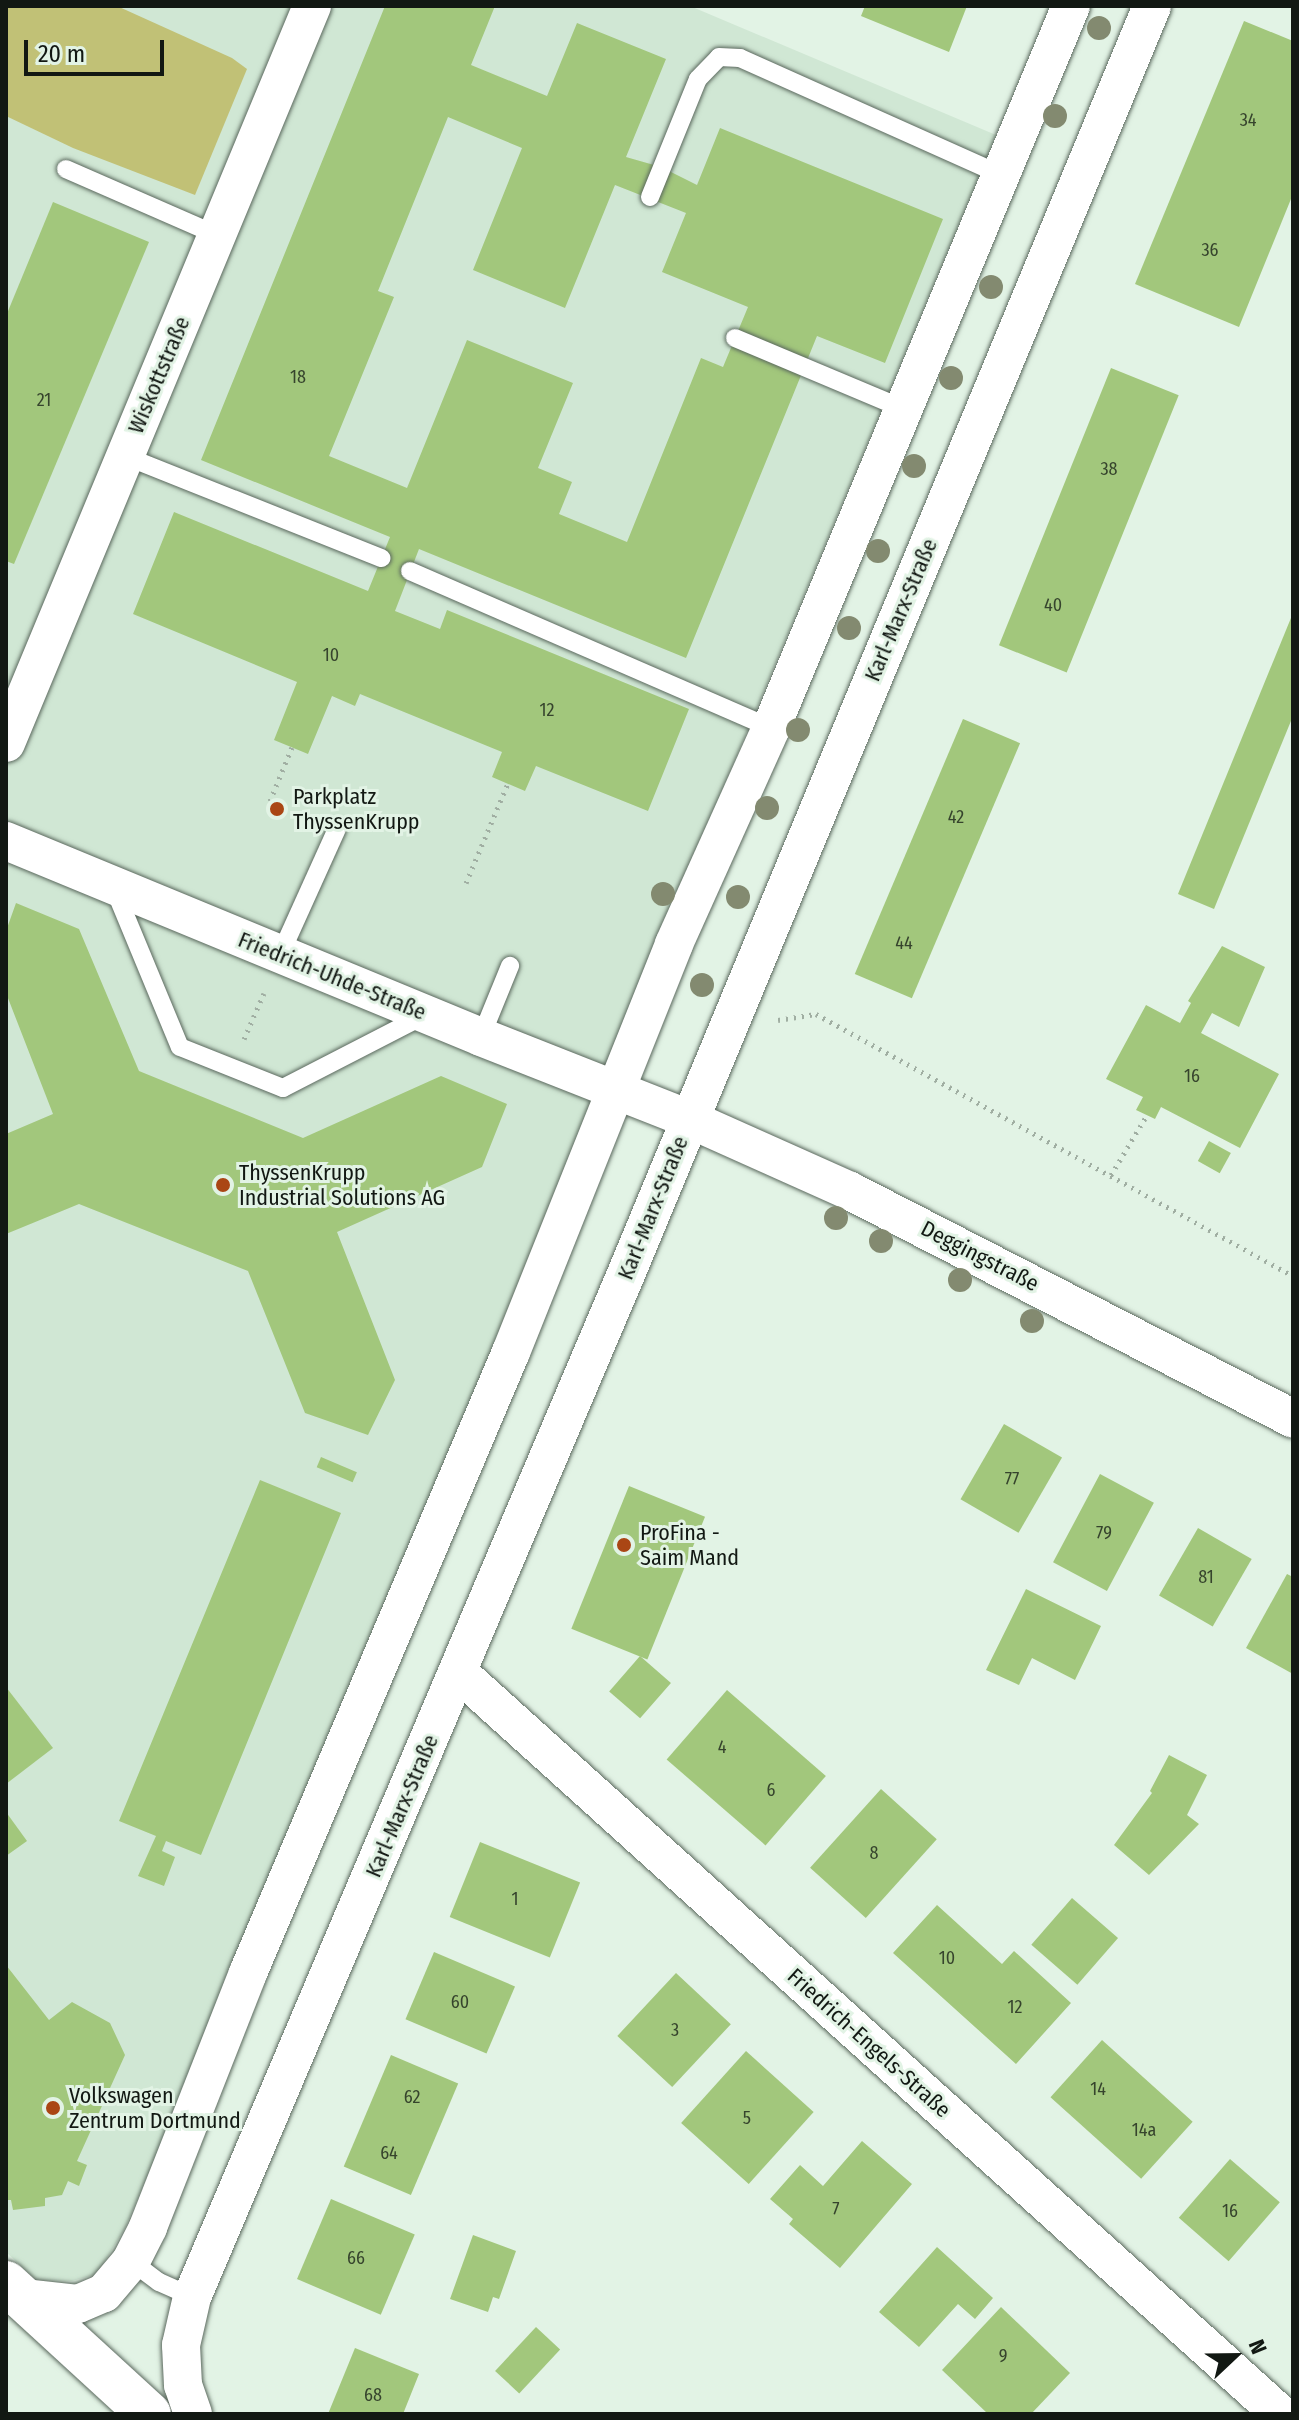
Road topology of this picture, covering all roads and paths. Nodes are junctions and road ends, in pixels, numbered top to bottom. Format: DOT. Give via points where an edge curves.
graph roads {
  1 [pos="312,6"];
  2 [pos="1071,6"];
  3 [pos="1152,6"];
  4 [pos="66,169"];
  5 [pos="1002,175"];
  6 [pos="650,197"];
  7 [pos="217,235"];
  8 [pos="735,338"];
  9 [pos="904,409"];
  10 [pos="125,456"];
  11 [pos="381,558"];
  12 [pos="410,571"];
  13 [pos="771,728"];
  14 [pos="6,743"];
  15 [pos="292,747"];
  16 [pos="508,783"];
  17 [pos="270,801"];
  18 [pos="337,829"];
  19 [pos="6,841"];
  20 [pos="466,883"];
  21 [pos="113,886"];
  22 [pos="280,955"];
  23 [pos="510,966"];
  24 [pos="426,1015"];
  25 [pos="726,1028"];
  26 [pos="481,1037"];
  27 [pos="231,1068"];
  28 [pos="617,1089"];
  29 [pos="674,1113"];
  30 [pos="1147,1115"];
  31 [pos="1111,1175"];
  32 [pos="1293,1276"];
  33 [pos="1293,1419"];
  34 [pos="458,1672"];
  35 [pos="131,2261"];
  36 [pos="14,2291"];
  37 [pos="192,2297"];
  38 [pos="149,2414"];
  39 [pos="193,2414"];
  40 [pos="1280,2414"];
  1 -- 7 [label="street, Wiskottstraße"];
  2 -- 5 [label="street"];
  3 -- 25 [label="street, Karl-Marx-Straße"];
  4 -- 7 [label="lane"];
  5 -- 6 [label="lane" via="740,58 719,57 698,79"];
  5 -- 9 [label="street"];
  7 -- 10 [label="street, Wiskottstraße"];
  8 -- 9 [label="lane"];
  9 -- 13 [label="street"];
  10 -- 11 [label="lane"];
  10 -- 14 [label="street, Wiskottstraße"];
  12 -- 13 [label="lane"];
  13 -- 28 [label="street" via="674,944"];
  15 -- 17 [label="path"];
  16 -- 20 [label="path"];
  18 -- 22 [label="lane"];
  19 -- 21 [label="street, Friedrich-Uhde-Straße"];
  21 -- 22 [label="street, Friedrich-Uhde-Straße"];
  21 -- 27 [label="lane" via="180,1047"];
  22 -- 24 [label="street, Friedrich-Uhde-Straße"];
  22 -- 27 [label="path"];
  23 -- 26 [label="lane"];
  24 -- 26 [label="street, Friedrich-Uhde-Straße"];
  24 -- 27 [label="lane" via="283,1088"];
  25 -- 29 [label="street, Karl-Marx-Straße"];
  25 -- 31 [label="path" via="816,1014"];
  26 -- 28 [label="street, Friedrich-Uhde-Straße"];
  28 -- 29 [label="street, Friedrich-Uhde-Straße"];
  28 -- 35 [label="street"];
  29 -- 33 [label="street, Deggingstraße" via="941,1236"];
  29 -- 34 [label="street, Karl-Marx-Straße"];
  30 -- 31 [label="path"];
  31 -- 32 [label="path"];
  34 -- 37 [label="street, Karl-Marx-Straße"];
  34 -- 40 [label="street, Friedrich-Engels-Straße"];
  35 -- 36 [label="street" via="104,2293 78,2304"];
  35 -- 37 [label="lane"];
  36 -- 38 [label="main road"];
  37 -- 39 [label="street, Karl-Marx-Straße" via="181,2345 183,2385"];
}
